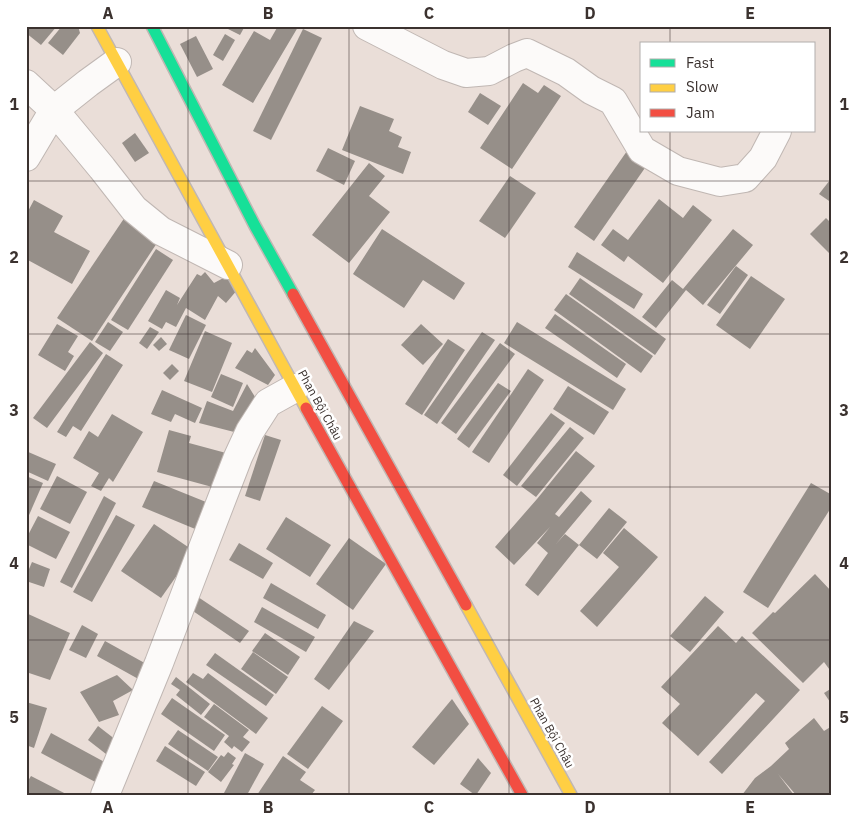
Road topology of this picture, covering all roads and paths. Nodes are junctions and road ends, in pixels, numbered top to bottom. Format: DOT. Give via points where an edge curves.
graph roads {
  1 [pos="97,26"];
  2 [pos="152,26"];
  3 [pos="367,26"];
  4 [pos="117,62"];
  5 [pos="26,84"];
  6 [pos="54,110"];
  7 [pos="776,132"];
  8 [pos="26,157"];
  9 [pos="228,265"];
  10 [pos="295,388"];
  11 [pos="105,795"];
  12 [pos="522,795"];
  13 [pos="571,795"];
  1 -- 4 [label="street, Phan Bội Châu"];
  2 -- 13 [label="street, Phan Bội Châu" via="308,330"];
  3 -- 7 [label="street" via="443,65 466,73 489,71 527,53 566,72 612,101 642,150 678,171 711,180 720,182 745,178 763,158"];
  4 -- 6 [label="street"];
  4 -- 9 [label="street, Phan Bội Châu"];
  5 -- 6 [label="street"];
  6 -- 8 [label="street"];
  6 -- 9 [label="street" via="134,209 161,230"];
  9 -- 10 [label="street, Phan Bội Châu" via="278,348"];
  10 -- 11 [label="street" via="268,403 250,431"];
  10 -- 12 [label="street, Phan Bội Châu"];
}
